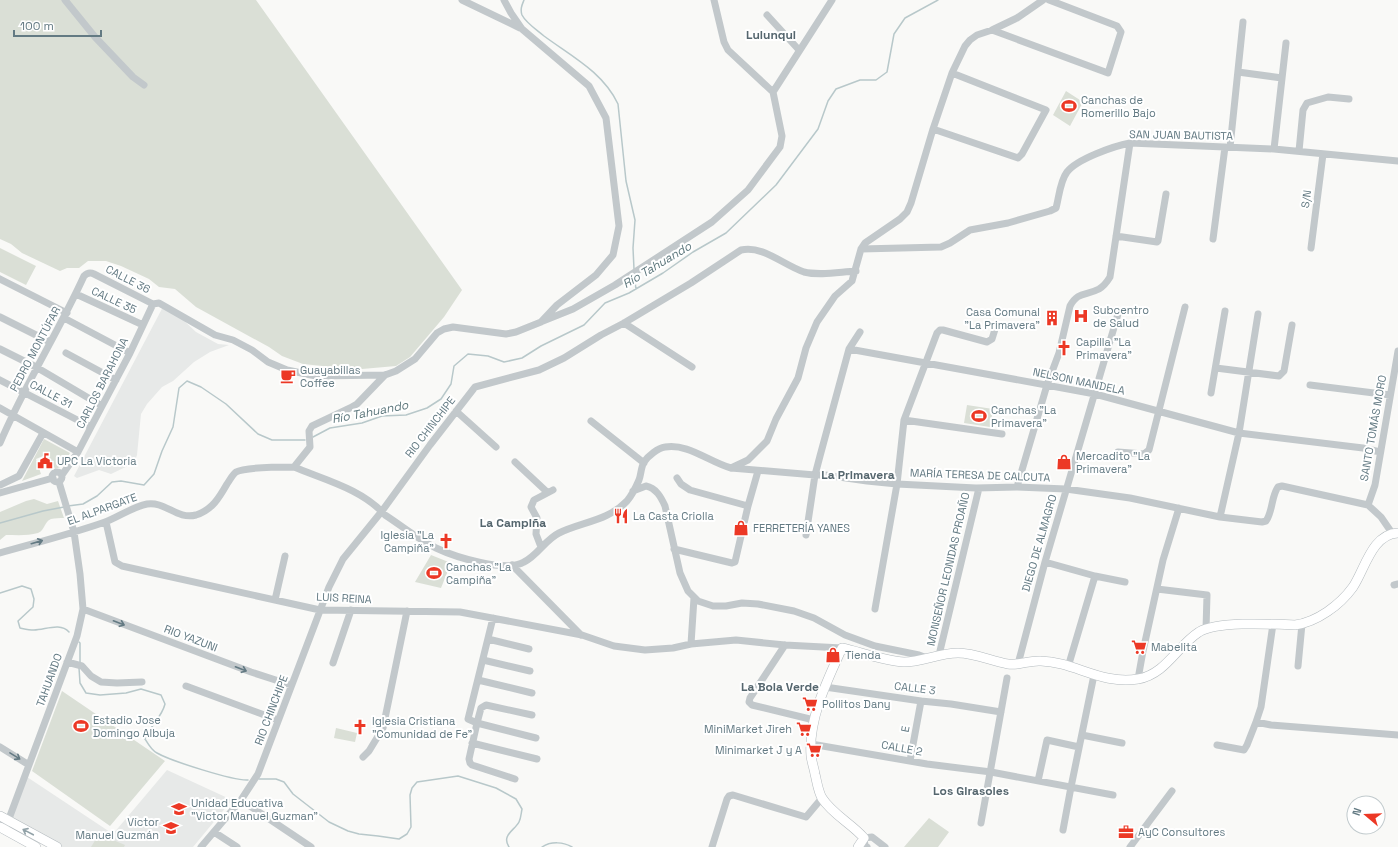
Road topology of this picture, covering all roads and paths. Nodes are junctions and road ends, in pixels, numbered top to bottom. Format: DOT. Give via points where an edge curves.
graph roads {
  1 [pos="65,0"];
  2 [pos="462,0"];
  3 [pos="504,0"];
  4 [pos="714,0"];
  5 [pos="832,0"];
  6 [pos="1043,0"];
  7 [pos="1049,0"];
  8 [pos="767,15"];
  9 [pos="1243,22"];
  10 [pos="522,29"];
  11 [pos="992,30"];
  12 [pos="1286,43"];
  13 [pos="799,50"];
  14 [pos="1238,72"];
  15 [pos="952,73"];
  16 [pos="1282,78"];
  17 [pos="144,85"];
  18 [pos="773,92"];
  19 [pos="1349,99"];
  20 [pos="933,129"];
  21 [pos="1130,143"];
  22 [pos="1228,147"];
  23 [pos="1274,149"];
  24 [pos="1299,151"];
  25 [pos="1323,154"];
  26 [pos="1398,161"];
  27 [pos="1166,194"];
  28 [pos="1116,236"];
  29 [pos="1213,239"];
  30 [pos="1311,248"];
  31 [pos="861,249"];
  32 [pos="856,271"];
  33 [pos="94,274"];
  34 [pos="0,278"];
  35 [pos="76,294"];
  36 [pos="156,304"];
  37 [pos="1185,307"];
  38 [pos="1225,311"];
  39 [pos="1118,314"];
  40 [pos="1258,314"];
  41 [pos="65,316"];
  42 [pos="0,317"];
  43 [pos="540,322"];
  44 [pos="624,323"];
  45 [pos="143,325"];
  46 [pos="1292,325"];
  47 [pos="996,326"];
  48 [pos="860,332"];
  49 [pos="50,342"];
  50 [pos="0,349"];
  51 [pos="849,350"];
  52 [pos="1397,352"];
  53 [pos="66,354"];
  54 [pos="130,354"];
  55 [pos="926,364"];
  56 [pos="36,367"];
  57 [pos="692,367"];
  58 [pos="1216,368"];
  59 [pos="1249,373"];
  60 [pos="385,374"];
  61 [pos="0,380"];
  62 [pos="116,380"];
  63 [pos="1047,385"];
  64 [pos="1310,385"];
  65 [pos="1395,385"];
  66 [pos="24,392"];
  67 [pos="1211,393"];
  68 [pos="1095,394"];
  69 [pos="1390,394"];
  70 [pos="102,406"];
  71 [pos="0,408"];
  72 [pos="456,411"];
  73 [pos="1159,411"];
  74 [pos="12,414"];
  75 [pos="904,420"];
  76 [pos="591,421"];
  77 [pos="91,428"];
  78 [pos="43,433"];
  79 [pos="1239,433"];
  80 [pos="1002,434"];
  81 [pos="0,443"];
  82 [pos="496,447"];
  83 [pos="78,452"];
  84 [pos="1118,452"];
  85 [pos="1380,452"];
  86 [pos="515,462"];
  87 [pos="644,463"];
  88 [pos="294,467"];
  89 [pos="731,468"];
  90 [pos="758,471"];
  91 [pos="815,475"];
  92 [pos="58,478"];
  93 [pos="677,478"];
  94 [pos="1,483"];
  95 [pos="897,484"];
  96 [pos="1017,487"];
  97 [pos="979,488"];
  98 [pos="1066,489"];
  99 [pos="633,492"];
  100 [pos="0,493"];
  101 [pos="1368,505"];
  102 [pos="748,506"];
  103 [pos="1179,508"];
  104 [pos="382,511"];
  105 [pos="1220,517"];
  106 [pos="106,522"];
  107 [pos="73,529"];
  108 [pos="1395,533"];
  109 [pos="806,535"];
  110 [pos="542,547"];
  111 [pos="674,549"];
  112 [pos="0,553"];
  113 [pos="285,556"];
  114 [pos="1045,562"];
  115 [pos="512,565"];
  116 [pos="1095,576"];
  117 [pos="1125,582"];
  118 [pos="1157,589"];
  119 [pos="694,598"];
  120 [pos="276,600"];
  121 [pos="875,609"];
  122 [pos="83,610"];
  123 [pos="320,610"];
  124 [pos="351,610"];
  125 [pos="407,611"];
  126 [pos="494,618"];
  127 [pos="1273,624"];
  128 [pos="1302,624"];
  129 [pos="1206,629"];
  130 [pos="582,636"];
  131 [pos="488,639"];
  132 [pos="691,644"];
  133 [pos="785,645"];
  134 [pos="842,648"];
  135 [pos="529,649"];
  136 [pos="939,655"];
  137 [pos="926,658"];
  138 [pos="483,660"];
  139 [pos="67,662"];
  140 [pos="333,663"];
  141 [pos="1018,664"];
  142 [pos="1298,666"];
  143 [pos="1068,667"];
  144 [pos="530,671"];
  145 [pos="1094,676"];
  146 [pos="1007,678"];
  147 [pos="1138,679"];
  148 [pos="478,680"];
  149 [pos="142,682"];
  150 [pos="292,685"];
  151 [pos="186,686"];
  152 [pos="825,687"];
  153 [pos="532,693"];
  154 [pos="921,701"];
  155 [pos="1001,712"];
  156 [pos="532,715"];
  157 [pos="278,720"];
  158 [pos="814,720"];
  159 [pos="1256,722"];
  160 [pos="477,723"];
  161 [pos="1082,735"];
  162 [pos="1398,735"];
  163 [pos="536,738"];
  164 [pos="472,743"];
  165 [pos="1122,743"];
  166 [pos="811,744"];
  167 [pos="1217,745"];
  168 [pos="0,747"];
  169 [pos="1079,747"];
  170 [pos="363,757"];
  171 [pos="537,759"];
  172 [pos="910,761"];
  173 [pos="29,765"];
  174 [pos="990,772"];
  175 [pos="515,778"];
  176 [pos="1038,782"];
  177 [pos="1071,787"];
  178 [pos="1172,791"];
  179 [pos="1112,795"];
  180 [pos="822,798"];
  181 [pos="241,800"];
  182 [pos="0,816"];
  183 [pos="981,823"];
  184 [pos="5,826"];
  185 [pos="1063,830"];
  186 [pos="214,832"];
  187 [pos="866,843"];
  188 [pos="36,847"];
  189 [pos="57,847"];
  190 [pos="202,847"];
  191 [pos="237,847"];
  192 [pos="309,847"];
  193 [pos="712,847"];
  194 [pos="858,847"];
  195 [pos="885,847"];
  196 [pos="1130,847"];
  1 -- 17 [label="street" via="95,37"];
  2 -- 10 [label="street"];
  3 -- 10 [label="street" via="510,14"];
  4 -- 18 [label="street" via="728,50"];
  5 -- 13 [label="street"];
  6 -- 11 [label="street" via="1017,18"];
  7 -- 11 [label="street" via="1120,29 1108,73"];
  8 -- 13 [label="street"];
  9 -- 14 [label="street"];
  10 -- 43 [label="street" via="589,86 606,118 619,226 613,256 596,275 557,304"];
  11 -- 15 [label="street" via="970,40"];
  12 -- 16 [label="street"];
  13 -- 18 [label="street"];
  14 -- 16 [label="street"];
  14 -- 22 [label="street"];
  15 -- 20 [label="street"];
  15 -- 20 [label="street" via="1046,110 1018,158"];
  16 -- 23 [label="street"];
  18 -- 43 [label="street" via="782,141 748,190 712,222 615,285 573,308"];
  19 -- 24 [label="street" via="1328,96 1304,106"];
  20 -- 31 [label="street" via="907,212 865,243"];
  21 -- 22 [label="street, SAN JUAN BAUTISTA"];
  21 -- 28 [label="street"];
  21 -- 31 [label="street, SAN JUAN BAUTISTA" via="1106,150 1070,168 1064,177 1056,208 1050,211 970,230 941,247"];
  22 -- 23 [label="street, SAN JUAN BAUTISTA"];
  22 -- 29 [label="street"];
  23 -- 24 [label="street, SAN JUAN BAUTISTA"];
  24 -- 25 [label="street, SAN JUAN BAUTISTA"];
  25 -- 26 [label="street, SAN JUAN BAUTISTA"];
  25 -- 30 [label="street, S/N"];
  27 -- 28 [label="street" via="1157,242"];
  28 -- 63 [label="street" via="1110,277 1105,285 1073,299"];
  31 -- 32 [label="street"];
  32 -- 44 [label="street, RIO CHINCHIPE" via="804,272 756,249 748,248"];
  32 -- 89 [label="street" via="852,281 835,296 817,322 806,348 798,378 767,441 748,460"];
  33 -- 35 [label="street, PEDRO MONTÚFAR" via="84,276"];
  33 -- 36 [label="street, CALLE 36"];
  34 -- 41 [label="street"];
  35 -- 41 [label="street, PEDRO MONTÚFAR"];
  35 -- 45 [label="street, CALLE 35"];
  36 -- 45 [label="street, CARLOS BARAHONA"];
  36 -- 60 [label="street, CALLE 36" via="214,335 233,340 268,362 287,370 316,376"];
  37 -- 73 [label="street"];
  38 -- 58 [label="street"];
  39 -- 68 [label="street, DIEGO DE ALMAGRO"];
  40 -- 59 [label="street"];
  41 -- 49 [label="street, PEDRO MONTÚFAR"];
  41 -- 54 [label="street"];
  42 -- 49 [label="street"];
  43 -- 60 [label="street" via="506,334 453,327 444,329 437,333 415,359 396,371"];
  44 -- 57 [label="street"];
  44 -- 72 [label="street, RIO CHINCHIPE" via="539,370 475,387"];
  45 -- 54 [label="street, CARLOS BARAHONA"];
  46 -- 59 [label="street" via="1282,374 1279,376"];
  47 -- 55 [label="street" via="992,339 987,342 940,330"];
  48 -- 51 [label="street"];
  49 -- 56 [label="street, PEDRO MONTÚFAR"];
  50 -- 56 [label="street"];
  51 -- 55 [label="street, NELSON MANDELA"];
  51 -- 91 [label="street"];
  52 -- 65 [label="street, SANTO TOMÁS MORO"];
  53 -- 62 [label="street"];
  54 -- 62 [label="street, CARLOS BARAHONA"];
  55 -- 63 [label="street, NELSON MANDELA"];
  55 -- 75 [label="street"];
  56 -- 66 [label="street, PEDRO MONTÚFAR"];
  56 -- 70 [label="street"];
  58 -- 59 [label="street"];
  58 -- 67 [label="street"];
  59 -- 79 [label="street"];
  60 -- 88 [label="street" via="356,404 310,428 310,447"];
  61 -- 66 [label="street, CALLE 31"];
  62 -- 70 [label="street, CARLOS BARAHONA"];
  63 -- 68 [label="street, NELSON MANDELA"];
  63 -- 96 [label="street"];
  64 -- 69 [label="street"];
  65 -- 69 [label="street, SANTO TOMÁS MORO"];
  66 -- 74 [label="street, PEDRO MONTÚFAR"];
  66 -- 77 [label="street, CALLE 31"];
  68 -- 73 [label="street, NELSON MANDELA"];
  68 -- 98 [label="street, DIEGO DE ALMAGRO"];
  69 -- 85 [label="street, SANTO TOMÁS MORO"];
  70 -- 77 [label="street, CARLOS BARAHONA"];
  71 -- 74 [label="street"];
  72 -- 82 [label="street"];
  72 -- 104 [label="street, RIO CHINCHIPE"];
  73 -- 79 [label="street, NELSON MANDELA"];
  73 -- 84 [label="street" via="1147,453"];
  74 -- 78 [label="street"];
  74 -- 81 [label="street, PEDRO MONTÚFAR"];
  75 -- 80 [label="street"];
  75 -- 95 [label="street"];
  76 -- 87 [label="street"];
  77 -- 83 [label="street, CARLOS BARAHONA"];
  78 -- 83 [label="street"];
  78 -- 94 [label="street" via="19,476"];
  79 -- 85 [label="street, NELSON MANDELA"];
  79 -- 105 [label="street"];
  83 -- 92 [label="street, CARLOS BARAHONA"];
  85 -- 101 [label="street, SANTO TOMÁS MORO"];
  86 -- 110 [label="street" via="550,491 534,500 531,507 537,518 536,534"];
  87 -- 89 [label="street, MARÍA TERESA DE CALCUTA" via="656,451 674,446"];
  87 -- 99 [label="street"];
  88 -- 104 [label="street" via="337,483"];
  88 -- 106 [label="street, EL ALPARGATE" via="237,472 209,509 194,515 172,511 162,505 146,504"];
  89 -- 90 [label="street, MARÍA TERESA DE CALCUTA"];
  90 -- 91 [label="street, MARÍA TERESA DE CALCUTA"];
  90 -- 102 [label="street"];
  91 -- 95 [label="street, MARÍA TERESA DE CALCUTA"];
  91 -- 109 [label="street"];
  92 -- 100 [label="street"];
  92 -- 107 [label="street, TAHUANDO"];
  93 -- 102 [label="street" via="690,490"];
  95 -- 97 [label="street, MARÍA TERESA DE CALCUTA"];
  95 -- 121 [label="street"];
  96 -- 97 [label="street, MARÍA TERESA DE CALCUTA"];
  96 -- 98 [label="street, MARÍA TERESA DE CALCUTA"];
  97 -- 136 [label="street, MONSEÑOR LEONIDAS PROAÑO"];
  98 -- 103 [label="street, MARÍA TERESA DE CALCUTA"];
  98 -- 114 [label="street, DIEGO DE ALMAGRO"];
  99 -- 110 [label="street" via="615,511 559,533"];
  99 -- 111 [label="street" via="646,486 660,496 665,506"];
  101 -- 105 [label="street, MARÍA TERESA DE CALCUTA" via="1282,486 1275,491 1266,521"];
  101 -- 108 [label="street"];
  102 -- 111 [label="street" via="735,562"];
  103 -- 105 [label="street, MARÍA TERESA DE CALCUTA"];
  103 -- 118 [label="street"];
  104 -- 115 [label="street" via="429,544 453,555 492,564"];
  104 -- 123 [label="street, RIO CHINCHIPE" via="343,559"];
  106 -- 107 [label="street, EL ALPARGATE"];
  106 -- 120 [label="street, LUIS REINA" via="115,562 118,564"];
  112 -- 107 [label="street, EL ALPARGATE, one-way"];
  107 -- 122 [label="street, TAHUANDO"];
  108 -- 128 [label="main road" via="1386,536 1377,544 1347,594 1315,619"];
  110 -- 115 [label="street" via="525,562"];
  111 -- 119 [label="street" via="685,584"];
  113 -- 120 [label="street"];
  114 -- 116 [label="street"];
  114 -- 141 [label="street, DIEGO DE ALMAGRO"];
  115 -- 130 [label="street"];
  116 -- 117 [label="street"];
  116 -- 143 [label="street"];
  118 -- 129 [label="street" via="1207,596"];
  118 -- 147 [label="street"];
  119 -- 132 [label="street"];
  119 -- 137 [label="street" via="713,606 742,603 794,611 875,646"];
  120 -- 123 [label="street, LUIS REINA"];
  122 -- 139 [label="street, TAHUANDO"];
  122 -- 150 [label="street, RIO YAZUNI, one-way"];
  123 -- 124 [label="street, LUIS REINA"];
  123 -- 150 [label="street, RIO CHINCHIPE"];
  124 -- 125 [label="street, LUIS REINA"];
  124 -- 140 [label="street"];
  125 -- 126 [label="street, LUIS REINA" via="460,612"];
  125 -- 170 [label="street" via="383,728"];
  126 -- 130 [label="street, LUIS REINA"];
  126 -- 131 [label="street"];
  127 -- 128 [label="main road"];
  127 -- 129 [label="main road" via="1220,625"];
  127 -- 159 [label="street" via="1261,707"];
  128 -- 142 [label="street"];
  129 -- 147 [label="main road" via="1195,635 1156,673"];
  130 -- 132 [label="street, LUIS REINA" via="614,646 645,650"];
  131 -- 135 [label="street"];
  131 -- 138 [label="street"];
  132 -- 133 [label="street, LUIS REINA" via="736,640"];
  133 -- 134 [label="street, LUIS REINA"];
  133 -- 158 [label="street" via="749,702 752,705"];
  134 -- 137 [label="main road" via="904,662"];
  134 -- 152 [label="main road"];
  136 -- 137 [label="main road"];
  136 -- 141 [label="main road" via="965,653"];
  138 -- 144 [label="street"];
  138 -- 148 [label="street"];
  139 -- 149 [label="street" via="82,666 101,682"];
  139 -- 173 [label="street, TAHUANDO"];
  141 -- 143 [label="main road" via="1041,661"];
  143 -- 145 [label="main road"];
  145 -- 147 [label="main road" via="1119,680"];
  145 -- 161 [label="street"];
  146 -- 155 [label="street"];
  148 -- 153 [label="street"];
  148 -- 160 [label="street" via="468,719"];
  150 -- 157 [label="street, RIO CHINCHIPE"];
  151 -- 157 [label="street"];
  152 -- 154 [label="street, CALLE 3"];
  152 -- 158 [label="main road"];
  154 -- 155 [label="street, CALLE 3"];
  154 -- 172 [label="street, E"];
  155 -- 174 [label="street"];
  156 -- 160 [label="street" via="486,705 481,708"];
  157 -- 181 [label="street, RIO CHINCHIPE" via="258,774"];
  158 -- 166 [label="main road"];
  159 -- 162 [label="street"];
  159 -- 167 [label="street" via="1244,750"];
  160 -- 163 [label="street"];
  160 -- 164 [label="street"];
  161 -- 165 [label="street"];
  161 -- 169 [label="street"];
  164 -- 171 [label="street"];
  164 -- 175 [label="street" via="469,759 472,766"];
  166 -- 172 [label="street, CALLE 2"];
  166 -- 180 [label="main road" via="812,761"];
  168 -- 173 [label="street, one-way"];
  169 -- 176 [label="street" via="1047,740"];
  169 -- 177 [label="street"];
  172 -- 174 [label="street, CALLE 2"];
  173 -- 184 [label="street, TAHUANDO"];
  174 -- 176 [label="street, CALLE 2"];
  174 -- 183 [label="street"];
  176 -- 177 [label="street, CALLE 2"];
  177 -- 179 [label="street, CALLE 2"];
  177 -- 185 [label="street"];
  178 -- 196 [label="street"];
  180 -- 187 [label="main road" via="857,830"];
  180 -- 193 [label="street" via="806,817 733,795 729,796"];
  181 -- 186 [label="street, RIO CHINCHIPE"];
  181 -- 192 [label="street"];
  182 -- 184 [label="main road"];
  184 -- 188 [label="main road"];
  189 -- 184 [label="main road, one-way"];
  186 -- 190 [label="street, RIO CHINCHIPE"];
  186 -- 191 [label="street"];
  187 -- 194 [label="main road"];
  187 -- 195 [label="street" via="872,837"];
}
